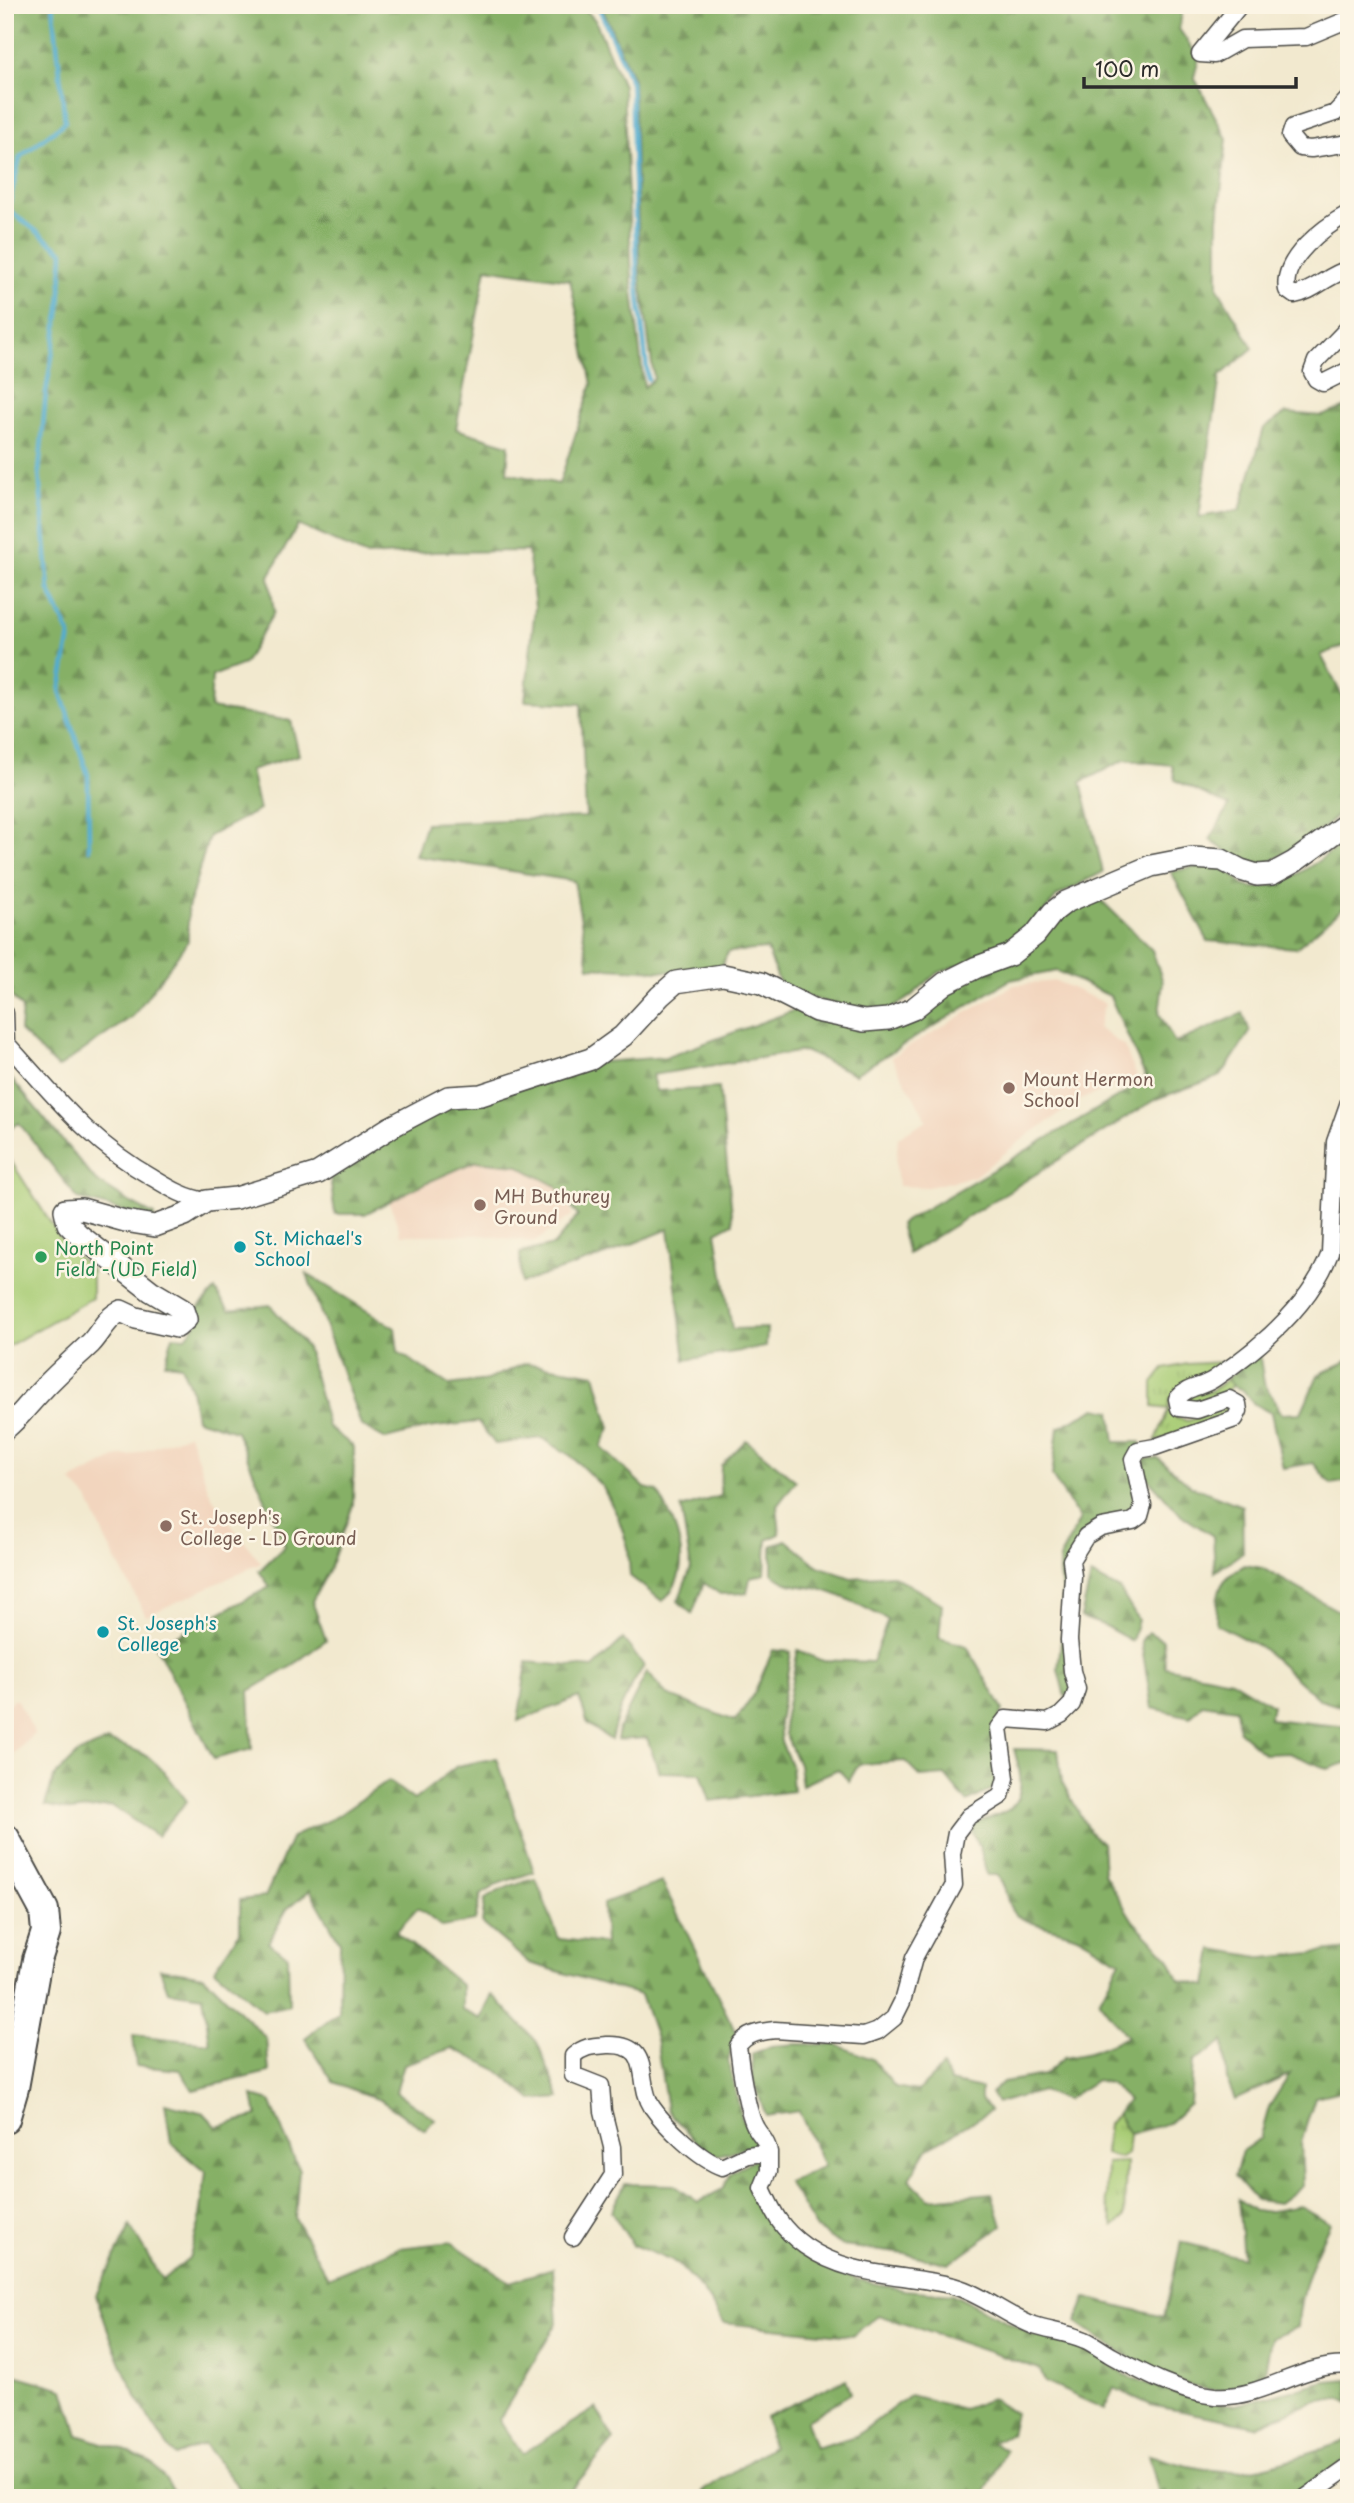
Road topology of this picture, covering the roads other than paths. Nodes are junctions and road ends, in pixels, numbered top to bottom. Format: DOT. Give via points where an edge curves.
graph roads {
  1 [pos="1240,5"];
  2 [pos="1349,19"];
  3 [pos="1349,98"];
  4 [pos="1349,143"];
  5 [pos="1349,213"];
  6 [pos="1349,268"];
  7 [pos="1349,327"];
  8 [pos="1349,370"];
  9 [pos="1349,822"];
  10 [pos="5,1013"];
  11 [pos="1349,1102"];
  12 [pos="207,1201"];
  13 [pos="5,1429"];
  14 [pos="5,1838"];
  15 [pos="5,2119"];
  16 [pos="769,2152"];
  17 [pos="573,2237"];
  18 [pos="1349,2366"];
  19 [pos="1349,2467"];
  20 [pos="1305,2498"];
  1 -- 2 [label="street" via="1200,54 1214,55 1242,39 1306,37"];
  3 -- 4 [label="street" via="1335,113 1293,127 1290,136 1300,148"];
  5 -- 6 [label="street" via="1298,254 1288,269 1287,290 1304,294"];
  7 -- 8 [label="street" via="1316,361 1312,372 1323,383"];
  9 -- 12 [label="main road" via="1272,874 1257,875 1222,860 1192,858 1151,866 1088,892 1053,912 1035,935 1010,955 945,983 913,1009 888,1019 864,1021 816,1011 761,983 723,975 676,982 623,1037 591,1059 481,1095 448,1097 318,1174 236,1198"];
  10 -- 12 [label="street" via="6,1043 92,1136 187,1198"];
  11 -- 16 [label="street" via="1335,1142 1329,1253 1324,1267 1306,1297 1278,1327 1232,1367 1209,1383 1183,1391 1177,1399 1179,1408 1188,1411 1229,1399 1238,1404 1235,1419 1138,1450 1133,1459 1143,1506 1140,1516 1086,1536 1071,1560 1069,1640 1077,1689 1072,1704 1048,1722 1006,1719 999,1728 1006,1778 1001,1796 968,1816 956,1833 954,1885 914,1958 894,2018 864,2036 775,2030 744,2037 738,2046 753,2121"];
  12 -- 13 [label="main road" via="155,1226 82,1209 65,1210 68,1224 78,1234 150,1291 183,1310 186,1319 177,1327 121,1311 111,1316 93,1341"];
  14 -- 15 [label="highway" via="44,1910 46,1932"];
  16 -- 17 [label="street" via="748,2155 722,2167 711,2163 651,2105 637,2054 623,2046 584,2047 573,2056 573,2075 601,2086 613,2175"];
  16 -- 18 [label="street" via="769,2171 762,2188 778,2223 805,2246 885,2277 955,2287 1034,2326 1086,2340 1192,2393 1246,2393 1307,2372"];
  19 -- 20 [label="street"];
}
